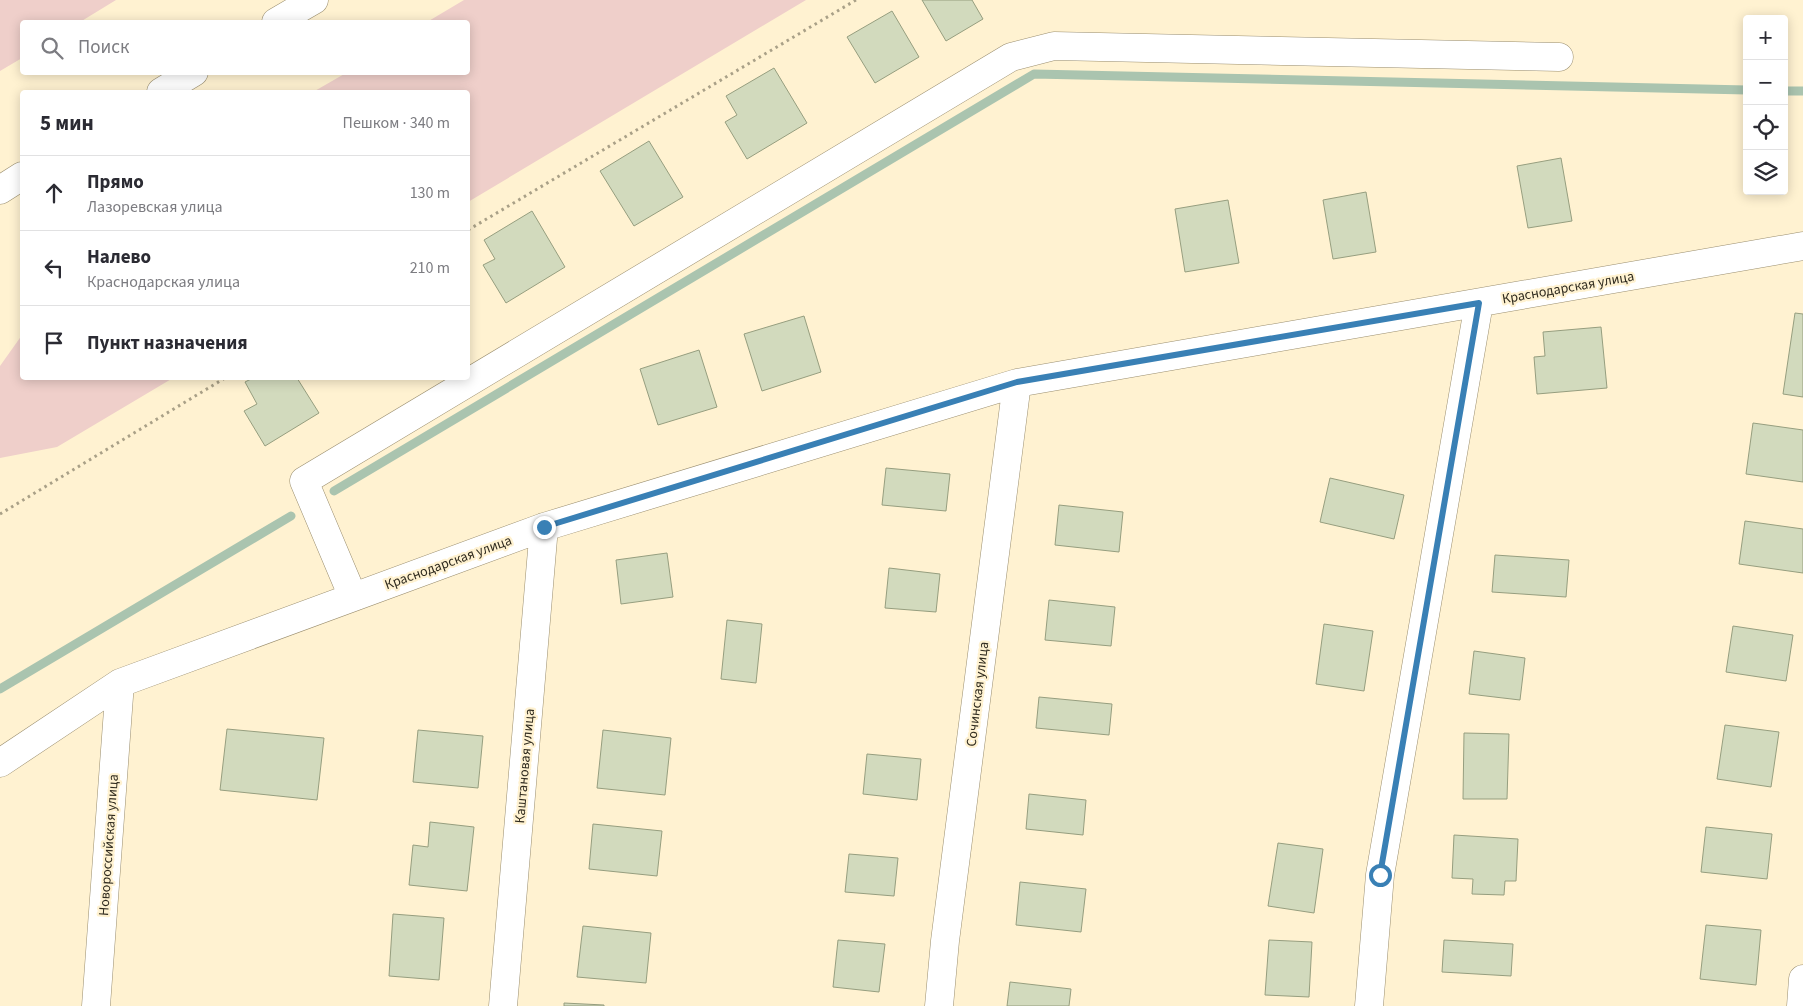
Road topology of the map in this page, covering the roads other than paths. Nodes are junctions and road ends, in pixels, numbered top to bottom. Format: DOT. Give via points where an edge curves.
graph roads {
  1 [pos="314,0"];
  2 [pos="279,20"];
  3 [pos="1559,57"];
  4 [pos="189,75"];
  5 [pos="164,90"];
  6 [pos="20,177"];
  7 [pos="0,190"];
  8 [pos="1803,246"];
  9 [pos="1479,303"];
  10 [pos="1017,382"];
  11 [pos="544,527"];
  12 [pos="353,597"];
  13 [pos="120,683"];
  14 [pos="0,762"];
  15 [pos="1803,979"];
  16 [pos="96,1006"];
  17 [pos="503,1006"];
  18 [pos="939,1006"];
  19 [pos="1369,1006"];
  20 [pos="1801,1006"];
  1 -- 2 [label="street"];
  3 -- 12 [label="street" via="1054,46 1011,57 304,481"];
  4 -- 5 [label="street"];
  6 -- 7 [label="street"];
  8 -- 9 [label="street, Краснодарская улица"];
  9 -- 10 [label="street, Краснодарская улица"];
  9 -- 19 [label="street" via="1380,875"];
  10 -- 11 [label="street, Краснодарская улица"];
  10 -- 18 [label="street, Сочинская улица"];
  11 -- 12 [label="street, Краснодарская улица"];
  11 -- 17 [label="street, Каштановая улица"];
  12 -- 13 [label="street, Краснодарская улица"];
  13 -- 14 [label="street, Краснодарская улица"];
  13 -- 16 [label="street, Новороссийская улица"];
  15 -- 20 [label="street"];
}
